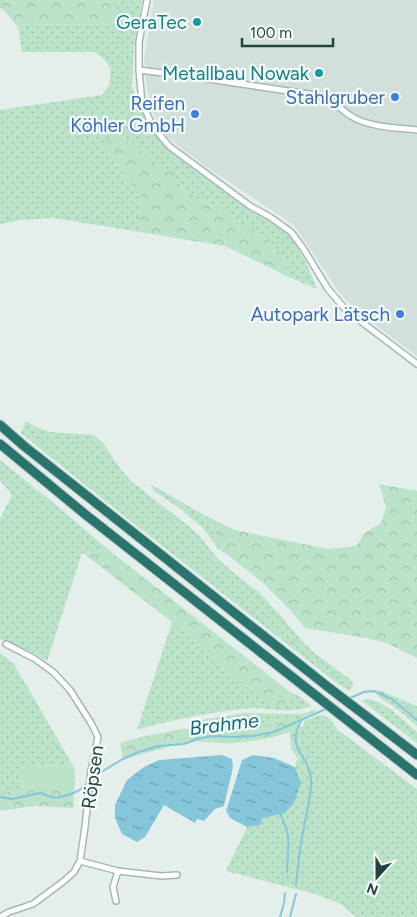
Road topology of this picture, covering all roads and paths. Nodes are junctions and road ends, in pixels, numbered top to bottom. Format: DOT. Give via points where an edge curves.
graph roads {
  1 [pos="148,0"];
  2 [pos="139,70"];
  3 [pos="417,130"];
  4 [pos="417,364"];
  5 [pos="0,425"];
  6 [pos="0,444"];
  7 [pos="6,644"];
  8 [pos="417,755"];
  9 [pos="417,775"];
  10 [pos="80,861"];
  11 [pos="118,871"];
  12 [pos="177,875"];
  13 [pos="116,901"];
  14 [pos="0,917"];
  1 -- 2 [label="street" via="139,42"];
  2 -- 3 [label="street" via="322,96 362,122"];
  2 -- 4 [label="street" via="142,103 154,127 169,146 291,232 328,289 346,310"];
  5 -- 8 [label="highway"];
  6 -- 9 [label="highway"];
  7 -- 10 [label="street, Röpsen" via="53,672 70,690 98,737"];
  10 -- 11 [label="street"];
  10 -- 14 [label="street" via="74,872 33,904"];
  11 -- 12 [label="street"];
  11 -- 13 [label="street" via="113,886"];
}
